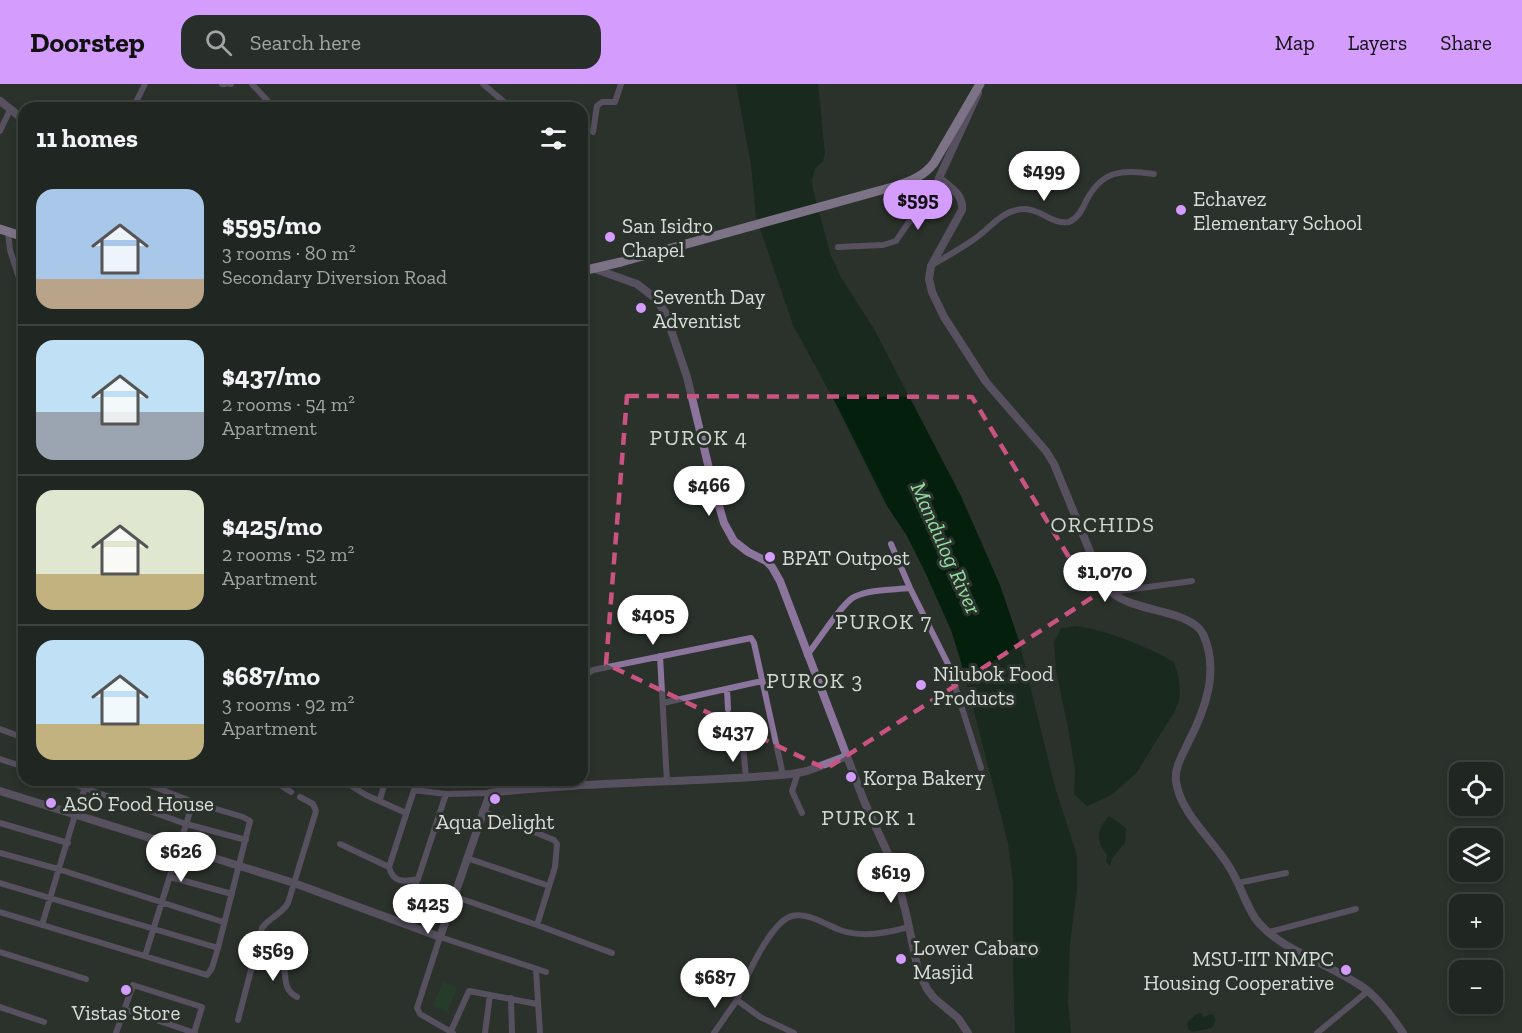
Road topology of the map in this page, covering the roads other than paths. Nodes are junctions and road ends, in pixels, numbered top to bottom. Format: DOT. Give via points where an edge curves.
graph roads {
  1 [pos="145,84"];
  2 [pos="252,84"];
  3 [pos="483,84"];
  4 [pos="621,84"];
  5 [pos="979,85"];
  6 [pos="0,101"];
  7 [pos="136,102"];
  8 [pos="268,102"];
  9 [pos="504,102"];
  10 [pos="10,110"];
  11 [pos="18,116"];
  12 [pos="0,131"];
  13 [pos="592,132"];
  14 [pos="1154,174"];
  15 [pos="939,178"];
  16 [pos="4,230"];
  17 [pos="838,247"];
  18 [pos="931,266"];
  19 [pos="595,269"];
  20 [pos="588,270"];
  21 [pos="18,275"];
  22 [pos="891,544"];
  23 [pos="1192,581"];
  24 [pos="910,588"];
  25 [pos="1112,592"];
  26 [pos="807,655"];
  27 [pos="660,656"];
  28 [pos="588,673"];
  29 [pos="762,681"];
  30 [pos="727,689"];
  31 [pos="663,703"];
  32 [pos="728,709"];
  33 [pos="0,729"];
  34 [pos="18,736"];
  35 [pos="743,746"];
  36 [pos="847,756"];
  37 [pos="0,759"];
  38 [pos="18,765"];
  39 [pos="981,768"];
  40 [pos="798,773"];
  41 [pos="783,775"];
  42 [pos="746,777"];
  43 [pos="667,782"];
  44 [pos="588,783"];
  45 [pos="79,786"];
  46 [pos="152,786"];
  47 [pos="282,786"];
  48 [pos="352,786"];
  49 [pos="384,786"];
  50 [pos="528,786"];
  51 [pos="85,788"];
  52 [pos="0,791"];
  53 [pos="291,792"];
  54 [pos="490,793"];
  55 [pos="446,794"];
  56 [pos="300,797"];
  57 [pos="380,799"];
  58 [pos="193,802"];
  59 [pos="482,811"];
  60 [pos="406,813"];
  61 [pos="802,813"];
  62 [pos="75,815"];
  63 [pos="0,823"];
  64 [pos="186,824"];
  65 [pos="246,840"];
  66 [pos="68,843"];
  67 [pos="340,844"];
  68 [pos="179,847"];
  69 [pos="0,853"];
  70 [pos="467,858"];
  71 [pos="238,866"];
  72 [pos="389,867"];
  73 [pos="58,869"];
  74 [pos="1286,873"];
  75 [pos="170,877"];
  76 [pos="418,879"];
  77 [pos="0,883"];
  78 [pos="294,883"];
  79 [pos="1238,883"];
  80 [pos="549,886"];
  81 [pos="413,888"];
  82 [pos="232,894"];
  83 [pos="453,896"];
  84 [pos="49,899"];
  85 [pos="162,903"];
  86 [pos="1356,909"];
  87 [pos="0,912"];
  88 [pos="223,922"];
  89 [pos="42,925"];
  90 [pos="537,925"];
  91 [pos="909,927"];
  92 [pos="153,930"];
  93 [pos="1269,932"];
  94 [pos="440,937"];
  95 [pos="218,948"];
  96 [pos="256,951"];
  97 [pos="0,952"];
  98 [pos="612,953"];
  99 [pos="145,956"];
  100 [pos="536,969"];
  101 [pos="546,972"];
  102 [pos="86,979"];
  103 [pos="1368,991"];
  104 [pos="490,995"];
  105 [pos="297,997"];
  106 [pos="511,998"];
  107 [pos="737,999"];
  108 [pos="537,1004"];
  109 [pos="0,1007"];
  110 [pos="124,1009"];
  111 [pos="237,1020"];
  112 [pos="44,1022"];
  113 [pos="452,1032"];
  114 [pos="116,1033"];
  115 [pos="194,1033"];
  116 [pos="485,1033"];
  117 [pos="512,1033"];
  118 [pos="540,1033"];
  119 [pos="714,1033"];
  120 [pos="794,1033"];
  121 [pos="968,1033"];
  122 [pos="1317,1033"];
  123 [pos="1403,1033"];
  1 -- 7 [label="street"];
  2 -- 8 [label="street"];
  3 -- 9 [label="street"];
  4 -- 13 [label="street" via="615,102 597,106"];
  5 -- 15 [label="street"];
  5 -- 19 [label="main road" via="930,169 921,176"];
  6 -- 10 [label="street"];
  10 -- 11 [label="street"];
  10 -- 12 [label="street"];
  14 -- 18 [label="street" via="1127,171 1104,179 1095,186 1079,215 1069,222 1052,220 1030,210 1011,212"];
  15 -- 17 [label="street" via="899,238 887,244"];
  15 -- 18 [label="street" via="958,195 963,206"];
  16 -- 21 [label="street"];
  18 -- 25 [label="street" via="930,287 937,303 986,382 1054,464 1100,576"];
  19 -- 20 [label="main road"];
  19 -- 26 [label="street" via="637,284 665,312 687,377 724,523 742,548 772,567"];
  22 -- 24 [label="street"];
  23 -- 25 [label="street"];
  24 -- 26 [label="street" via="854,597"];
  24 -- 39 [label="street" via="948,664"];
  25 -- 79 [label="street" via="1190,621 1203,634 1211,679 1197,726 1178,765 1176,780 1193,820"];
  26 -- 36 [label="street"];
  27 -- 28 [label="street"];
  27 -- 29 [label="street" via="751,638"];
  27 -- 31 [label="street"];
  29 -- 30 [label="street"];
  29 -- 41 [label="street"];
  30 -- 31 [label="street"];
  30 -- 32 [label="street"];
  31 -- 43 [label="street"];
  33 -- 34 [label="street"];
  35 -- 42 [label="street"];
  36 -- 40 [label="street"];
  36 -- 91 [label="street" via="894,867"];
  37 -- 38 [label="street"];
  40 -- 41 [label="street"];
  40 -- 61 [label="street" via="792,791"];
  41 -- 42 [label="street"];
  42 -- 43 [label="street"];
  43 -- 44 [label="street"];
  45 -- 51 [label="street"];
  46 -- 58 [label="street"];
  47 -- 53 [label="street"];
  48 -- 57 [label="street"];
  49 -- 57 [label="street"];
  50 -- 54 [label="street"];
  51 -- 62 [label="street"];
  51 -- 64 [label="street"];
  52 -- 62 [label="street"];
  54 -- 55 [label="street"];
  54 -- 59 [label="street"];
  55 -- 60 [label="street" via="414,790"];
  55 -- 76 [label="street"];
  56 -- 78 [label="street" via="313,804 316,811"];
  57 -- 60 [label="street"];
  58 -- 64 [label="street"];
  58 -- 65 [label="street" via="249,819"];
  59 -- 70 [label="street"];
  59 -- 80 [label="street" via="554,840 559,848"];
  60 -- 72 [label="street"];
  62 -- 66 [label="street"];
  62 -- 68 [label="street"];
  63 -- 66 [label="street"];
  64 -- 65 [label="street"];
  64 -- 68 [label="street"];
  65 -- 71 [label="street"];
  66 -- 73 [label="street"];
  67 -- 72 [label="street"];
  68 -- 71 [label="street"];
  68 -- 75 [label="street"];
  69 -- 73 [label="street"];
  70 -- 80 [label="street"];
  70 -- 83 [label="street"];
  71 -- 78 [label="street"];
  71 -- 82 [label="street"];
  72 -- 76 [label="street" via="396,880"];
  73 -- 84 [label="street"];
  73 -- 85 [label="street"];
  74 -- 79 [label="street"];
  75 -- 82 [label="street"];
  75 -- 85 [label="street"];
  76 -- 81 [label="street"];
  77 -- 84 [label="street"];
  78 -- 94 [label="street"];
  78 -- 96 [label="street" via="285,909 262,928"];
  79 -- 93 [label="street" via="1255,919"];
  80 -- 90 [label="street"];
  82 -- 88 [label="street"];
  83 -- 90 [label="street"];
  83 -- 94 [label="street"];
  84 -- 89 [label="street"];
  84 -- 92 [label="street"];
  85 -- 88 [label="street"];
  85 -- 92 [label="street"];
  86 -- 93 [label="street"];
  87 -- 89 [label="street"];
  88 -- 95 [label="street"];
  89 -- 99 [label="street"];
  90 -- 98 [label="street"];
  91 -- 107 [label="street" via="858,934 803,915 790,916 760,950"];
  91 -- 121 [label="street" via="918,970 927,989"];
  92 -- 95 [label="street"];
  92 -- 99 [label="street"];
  93 -- 103 [label="street"];
  94 -- 100 [label="street"];
  94 -- 113 [label="street" via="417,1008 420,1014"];
  95 -- 99 [label="street" via="207,975"];
  96 -- 105 [label="street" via="279,960 287,987"];
  96 -- 111 [label="street"];
  97 -- 102 [label="street"];
  100 -- 101 [label="street"];
  100 -- 108 [label="street"];
  103 -- 122 [label="street"];
  103 -- 123 [label="street"];
  104 -- 106 [label="street"];
  104 -- 113 [label="street" via="469,991"];
  104 -- 116 [label="street"];
  106 -- 108 [label="street"];
  106 -- 117 [label="street"];
  107 -- 119 [label="street"];
  107 -- 120 [label="street" via="760,1017"];
  108 -- 118 [label="street"];
  109 -- 112 [label="street"];
  110 -- 114 [label="street"];
  110 -- 115 [label="street"];
  110 -- 115 [label="street" via="133,985 202,1007"];
}
